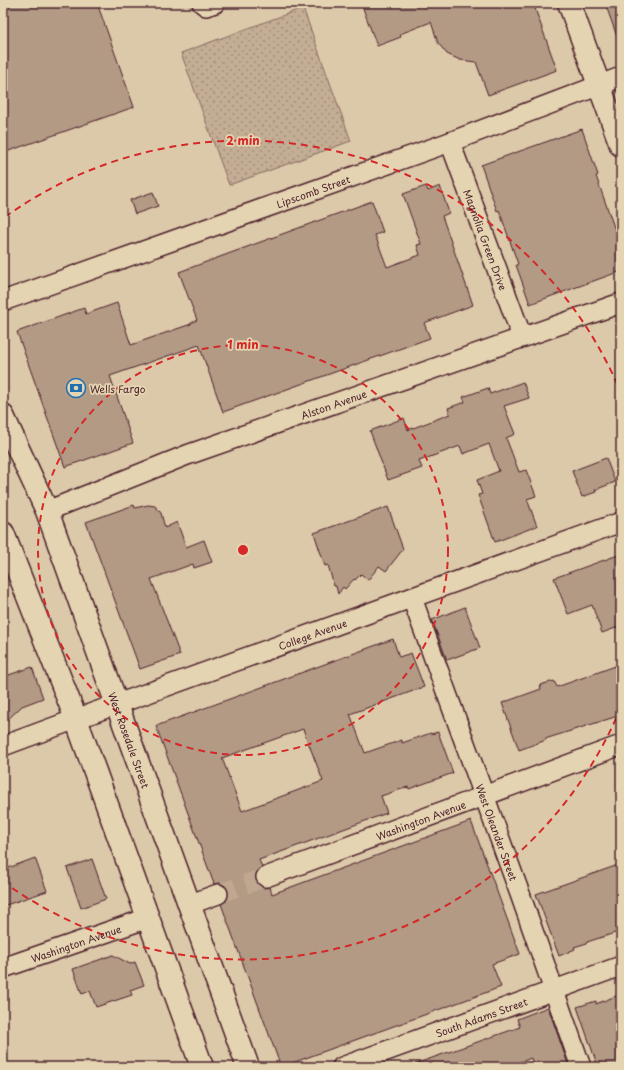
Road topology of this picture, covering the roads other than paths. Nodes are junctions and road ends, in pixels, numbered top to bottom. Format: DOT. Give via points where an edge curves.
graph roads {
  1 [pos="569,3"];
  2 [pos="621,77"];
  3 [pos="599,85"];
  4 [pos="450,142"];
  5 [pos="621,145"];
  6 [pos="3,301"];
  7 [pos="621,303"];
  8 [pos="522,338"];
  9 [pos="3,416"];
  10 [pos="47,511"];
  11 [pos="621,522"];
  12 [pos="3,533"];
  13 [pos="412,598"];
  14 [pos="117,704"];
  15 [pos="76,719"];
  16 [pos="621,745"];
  17 [pos="3,746"];
  18 [pos="484,796"];
  19 [pos="266,876"];
  20 [pos="218,894"];
  21 [pos="188,905"];
  22 [pos="148,918"];
  23 [pos="621,966"];
  24 [pos="3,968"];
  25 [pos="554,990"];
  26 [pos="202,1067"];
  27 [pos="248,1067"];
  28 [pos="342,1067"];
  29 [pos="581,1067"];
  1 -- 3 [label="main road"];
  2 -- 3 [label="street, Lipscomb Street"];
  3 -- 4 [label="street, Lipscomb Street"];
  3 -- 5 [label="main road"];
  4 -- 6 [label="street, Lipscomb Street"];
  4 -- 8 [label="street, Magnolia Green Drive"];
  7 -- 8 [label="street, Alston Avenue"];
  8 -- 10 [label="street, Alston Avenue" via="183,457"];
  9 -- 10 [label="main road, West Rosedale Street"];
  10 -- 14 [label="main road, West Rosedale Street"];
  11 -- 13 [label="street, College Avenue"];
  12 -- 15 [label="main road"];
  13 -- 14 [label="street, College Avenue"];
  13 -- 18 [label="street, West Oleander Street"];
  14 -- 15 [label="street, College Avenue"];
  14 -- 21 [label="main road, West Rosedale Street"];
  15 -- 17 [label="street, College Avenue"];
  15 -- 22 [label="main road"];
  16 -- 18 [label="street, Washington Avenue"];
  18 -- 19 [label="street, Washington Avenue"];
  18 -- 25 [label="street, West Oleander Street"];
  20 -- 21 [label="street"];
  21 -- 27 [label="main road, West Rosedale Street"];
  22 -- 24 [label="street, Washington Avenue"];
  22 -- 26 [label="main road"];
  23 -- 25 [label="street, South Adams Street"];
  25 -- 28 [label="street, South Adams Street"];
  25 -- 29 [label="street, West Oleander Street"];
}
